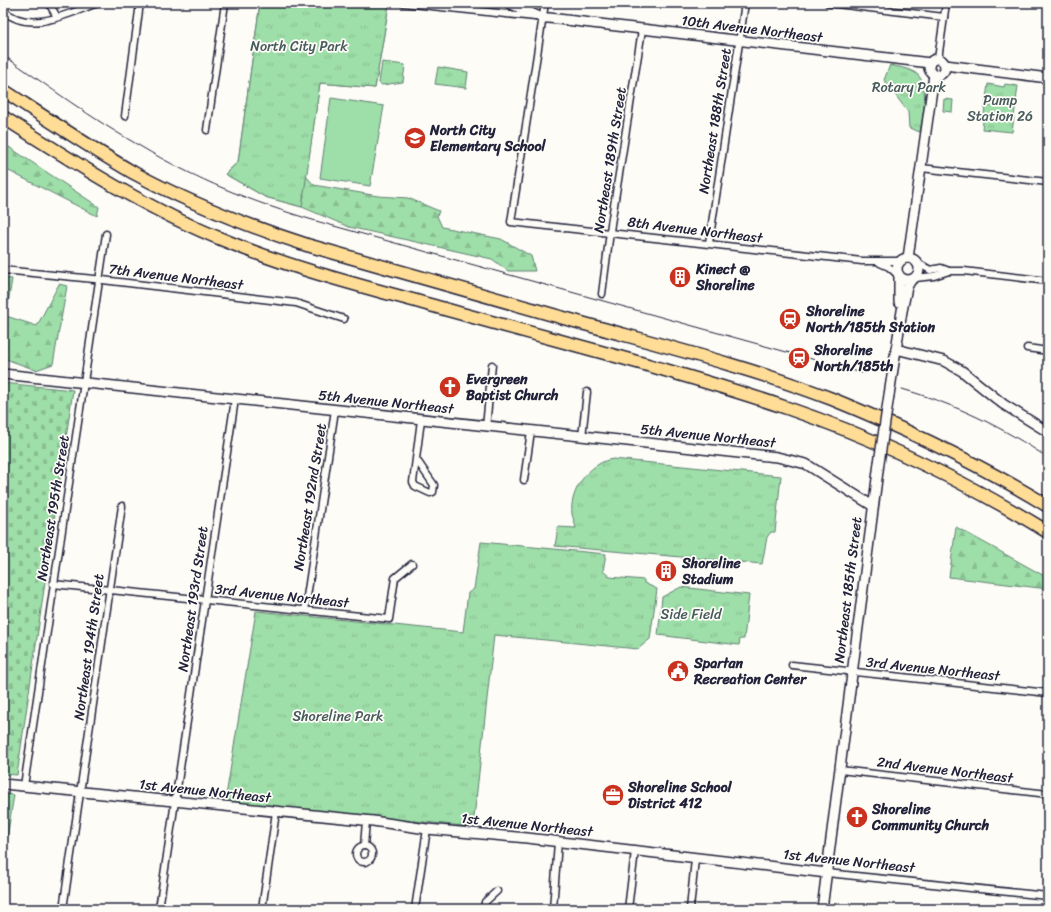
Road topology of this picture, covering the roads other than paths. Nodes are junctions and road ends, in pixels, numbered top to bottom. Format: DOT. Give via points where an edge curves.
graph roads {
  1 [pos="49,3"];
  2 [pos="98,3"];
  3 [pos="140,3"];
  4 [pos="225,3"];
  5 [pos="403,3"];
  6 [pos="509,3"];
  7 [pos="545,3"];
  8 [pos="745,3"];
  9 [pos="828,3"];
  10 [pos="946,3"];
  11 [pos="3,10"];
  12 [pos="57,17"];
  13 [pos="944,17"];
  14 [pos="542,18"];
  15 [pos="642,30"];
  16 [pos="739,42"];
  17 [pos="937,62"];
  18 [pos="934,75"];
  19 [pos="1048,78"];
  20 [pos="3,81"];
  21 [pos="3,90"];
  22 [pos="125,116"];
  23 [pos="3,117"];
  24 [pos="207,130"];
  25 [pos="70,133"];
  26 [pos="921,168"];
  27 [pos="1048,182"];
  28 [pos="611,233"];
  29 [pos="106,234"];
  30 [pos="709,243"];
  31 [pos="908,258"];
  32 [pos="899,261"];
  33 [pos="877,262"];
  34 [pos="918,263"];
  35 [pos="3,270"];
  36 [pos="949,271"];
  37 [pos="898,275"];
  38 [pos="99,279"];
  39 [pos="913,279"];
  40 [pos="1048,281"];
  41 [pos="602,294"];
  42 [pos="902,311"];
  43 [pos="344,319"];
  44 [pos="1027,348"];
  45 [pos="896,349"];
  46 [pos="1048,350"];
  47 [pos="492,365"];
  48 [pos="3,374"];
  49 [pos="84,383"];
  50 [pos="587,392"];
  51 [pos="236,399"];
  52 [pos="335,410"];
  53 [pos="421,420"];
  54 [pos="486,426"];
  55 [pos="531,432"];
  56 [pos="1048,432"];
  57 [pos="582,437"];
  58 [pos="416,459"];
  59 [pos="524,480"];
  60 [pos="122,506"];
  61 [pos="873,506"];
  62 [pos="1048,506"];
  63 [pos="1048,532"];
  64 [pos="412,564"];
  65 [pos="53,584"];
  66 [pos="110,590"];
  67 [pos="205,600"];
  68 [pos="305,610"];
  69 [pos="792,665"];
  70 [pos="852,672"];
  71 [pos="1048,693"];
  72 [pos="840,770"];
  73 [pos="3,784"];
  74 [pos="24,786"];
  75 [pos="80,792"];
  76 [pos="1048,794"];
  77 [pos="176,802"];
  78 [pos="276,812"];
  79 [pos="366,821"];
  80 [pos="427,829"];
  81 [pos="558,842"];
  82 [pos="364,846"];
  83 [pos="635,852"];
  84 [pos="694,859"];
  85 [pos="827,873"];
  86 [pos="497,891"];
  87 [pos="1048,896"];
  88 [pos="63,909"];
  89 [pos="160,909"];
  90 [pos="262,909"];
  91 [pos="415,909"];
  92 [pos="484,909"];
  93 [pos="553,909"];
  94 [pos="628,909"];
  95 [pos="690,909"];
  96 [pos="822,909"];
  1 -- 12 [label="street"];
  2 -- 12 [label="street"];
  3 -- 22 [label="street"];
  4 -- 24 [label="street"];
  5 -- 14 [label="street, 10th Avenue Northeast"];
  6 -- 14 [label="street"];
  7 -- 14 [label="street"];
  8 -- 16 [label="street, Northeast 188th Street"];
  9 -- 13 [label="street"];
  10 -- 13 [label="street"];
  11 -- 12 [label="street" via="20,21 33,23"];
  13 -- 17 [label="street"];
  14 -- 15 [label="street, 10th Avenue Northeast"];
  14 -- 28 [label="street, 8th Avenue Northeast" via="511,222"];
  15 -- 16 [label="street, 10th Avenue Northeast"];
  15 -- 28 [label="street, Northeast 189th Street"];
  16 -- 17 [label="street, 10th Avenue Northeast"];
  16 -- 30 [label="street, Northeast 188th Street"];
  17 -- 18 [label="street" via="929,69"];
  17 -- 18 [label="street" via="945,70"];
  17 -- 19 [label="street, 10th Avenue Northeast"];
  18 -- 26 [label="street"];
  20 -- 25 [label="highway"];
  21 -- 25 [label="highway"];
  23 -- 63 [label="highway" via="136,199 226,242 310,271 694,379 787,408 912,460"];
  25 -- 62 [label="highway" via="134,173 208,208 276,235 738,367 831,399 943,448"];
  26 -- 27 [label="street"];
  26 -- 31 [label="street"];
  28 -- 30 [label="street, 8th Avenue Northeast"];
  28 -- 41 [label="street, Northeast 189th Street"];
  29 -- 38 [label="street, Northeast 195th Street"];
  30 -- 33 [label="street, 8th Avenue Northeast" via="752,250"];
  31 -- 32 [label="street"];
  31 -- 34 [label="street"];
  32 -- 33 [label="street, 8th Avenue Northeast"];
  32 -- 37 [label="street" via="896,267"];
  33 -- 37 [label="street, 8th Avenue Northeast" via="889,267"];
  34 -- 36 [label="street" via="930,270 941,268"];
  34 -- 39 [label="street" via="919,271"];
  35 -- 38 [label="street, 7th Avenue Northeast"];
  36 -- 39 [label="street"];
  36 -- 40 [label="street"];
  37 -- 39 [label="street" via="904,280"];
  37 -- 42 [label="street, Northeast 185th Street"];
  38 -- 43 [label="street, 7th Avenue Northeast" via="296,303"];
  38 -- 49 [label="street, Northeast 195th Street"];
  39 -- 42 [label="street, Northeast 185th Street" via="907,287"];
  42 -- 45 [label="street, Northeast 185th Street"];
  44 -- 46 [label="street"];
  45 -- 56 [label="street" via="944,361 962,371 1003,404"];
  45 -- 61 [label="street, Northeast 185th Street, bridge"];
  47 -- 54 [label="street"];
  48 -- 49 [label="street, 5th Avenue Northeast"];
  49 -- 51 [label="street, 5th Avenue Northeast"];
  49 -- 65 [label="street, Northeast 195th Street"];
  50 -- 57 [label="street"];
  51 -- 52 [label="street, 5th Avenue Northeast"];
  51 -- 67 [label="street, Northeast 193rd Street"];
  52 -- 53 [label="street, 5th Avenue Northeast"];
  52 -- 68 [label="street, Northeast 192nd Street"];
  53 -- 54 [label="street, 5th Avenue Northeast"];
  53 -- 58 [label="street"];
  54 -- 55 [label="street, 5th Avenue Northeast"];
  55 -- 57 [label="street, 5th Avenue Northeast"];
  55 -- 59 [label="street"];
  57 -- 61 [label="street, 5th Avenue Northeast" via="792,459 806,464"];
  58 -- 58 [label="street" via="434,485 433,492 415,486 413,482"];
  60 -- 66 [label="street, Northeast 194th Street"];
  61 -- 70 [label="street, Northeast 185th Street"];
  64 -- 68 [label="street, 3rd Avenue Northeast" via="395,578 389,619"];
  65 -- 66 [label="street, 3rd Avenue Northeast"];
  65 -- 74 [label="street, Northeast 195th Street"];
  66 -- 67 [label="street, 3rd Avenue Northeast"];
  66 -- 75 [label="street, Northeast 194th Street"];
  67 -- 68 [label="street, 3rd Avenue Northeast"];
  67 -- 77 [label="street, Northeast 193rd Street"];
  69 -- 70 [label="street, 3rd Avenue Northeast"];
  70 -- 71 [label="street, 3rd Avenue Northeast"];
  70 -- 72 [label="street, Northeast 185th Street"];
  72 -- 76 [label="street, 2nd Avenue Northeast"];
  72 -- 85 [label="street, Northeast 185th Street"];
  73 -- 74 [label="street, 1st Avenue Northeast"];
  74 -- 75 [label="street, 1st Avenue Northeast"];
  75 -- 77 [label="street, 1st Avenue Northeast"];
  75 -- 88 [label="street, Northeast 194th Street"];
  77 -- 78 [label="street, 1st Avenue Northeast"];
  77 -- 89 [label="street, Northeast 193rd Street"];
  78 -- 79 [label="street, 1st Avenue Northeast"];
  78 -- 90 [label="street"];
  79 -- 80 [label="street, 1st Avenue Northeast"];
  79 -- 82 [label="street"];
  80 -- 81 [label="street, 1st Avenue Northeast"];
  80 -- 91 [label="street"];
  81 -- 83 [label="street, 1st Avenue Northeast"];
  81 -- 93 [label="street"];
  83 -- 84 [label="street, 1st Avenue Northeast"];
  83 -- 94 [label="street"];
  84 -- 85 [label="street, 1st Avenue Northeast"];
  84 -- 95 [label="street"];
  85 -- 87 [label="street, 1st Avenue Northeast"];
  85 -- 96 [label="street, Northeast 185th Street"];
  86 -- 92 [label="street" via="485,902"];
}
